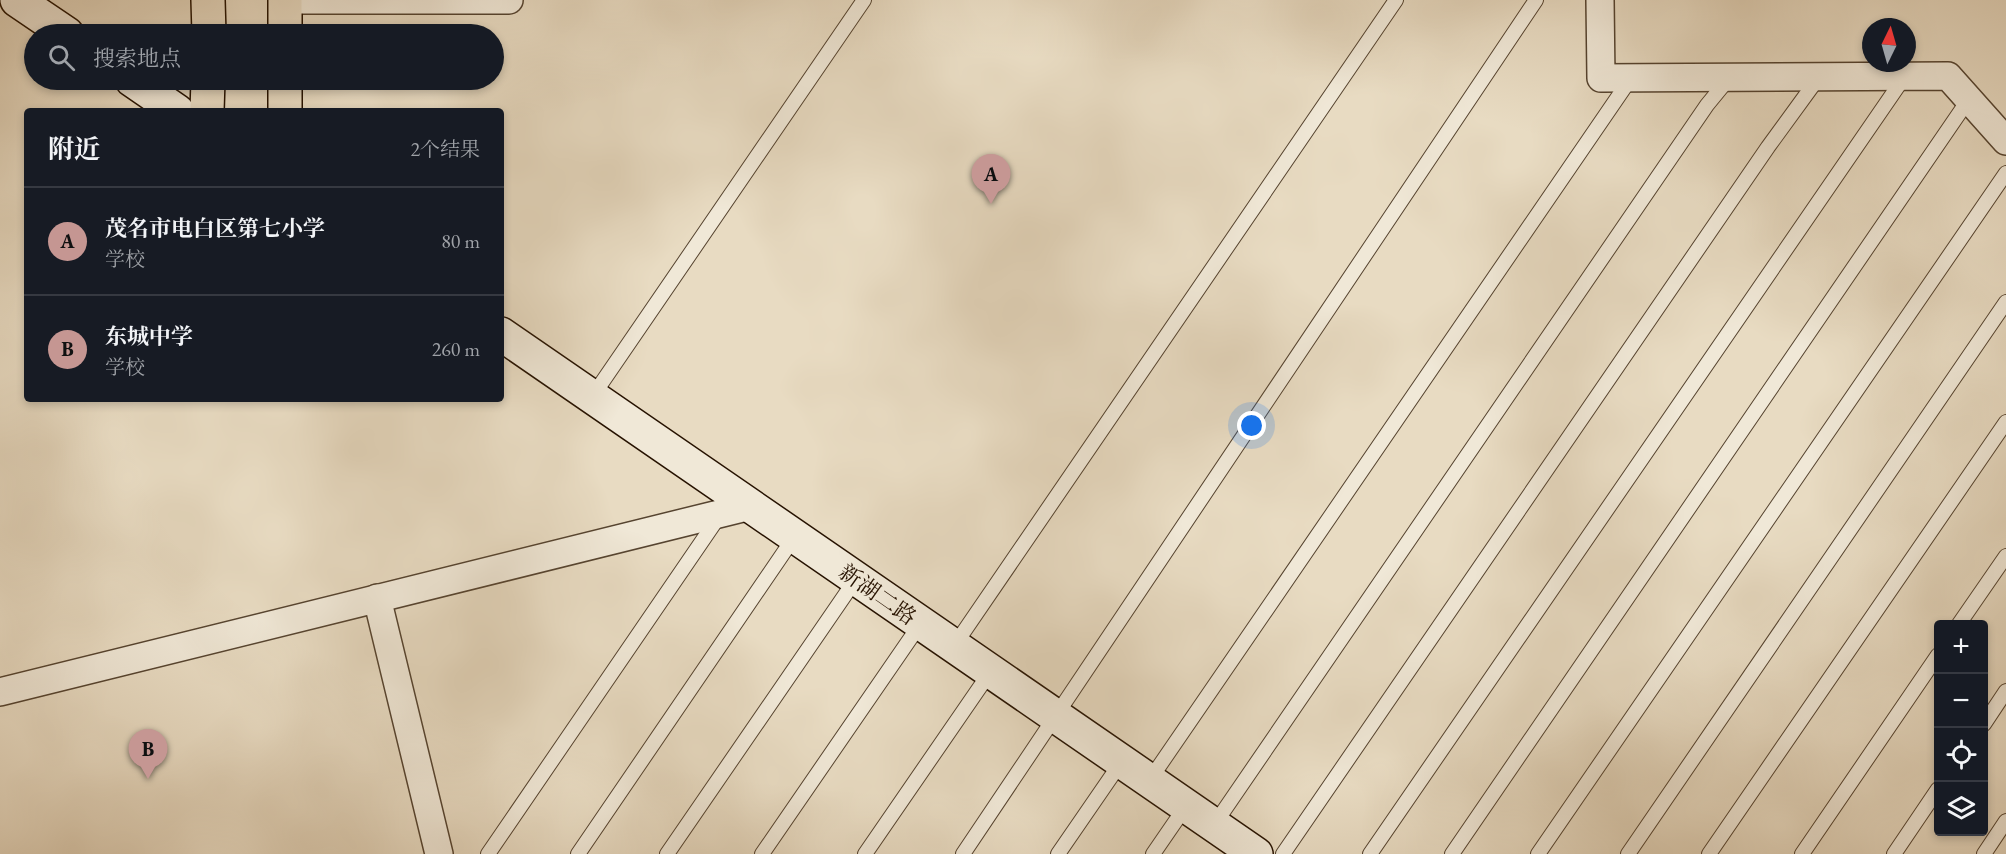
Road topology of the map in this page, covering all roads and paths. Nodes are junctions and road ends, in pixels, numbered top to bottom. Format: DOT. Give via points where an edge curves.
graph roads {
  1 [pos="17,0"];
  2 [pos="208,0"];
  3 [pos="285,0"];
  4 [pos="509,0"];
  5 [pos="864,0"];
  6 [pos="1396,0"];
  7 [pos="1536,0"];
  8 [pos="1600,0"];
  9 [pos="52,24"];
  10 [pos="209,24"];
  11 [pos="285,24"];
  12 [pos="1905,76"];
  13 [pos="1730,77"];
  14 [pos="1819,77"];
  15 [pos="1631,78"];
  16 [pos="147,90"];
  17 [pos="208,90"];
  18 [pos="285,90"];
  19 [pos="1969,99"];
  20 [pos="173,108"];
  21 [pos="207,108"];
  22 [pos="285,108"];
  23 [pos="2006,141"];
  24 [pos="2006,173"];
  25 [pos="2006,302"];
  26 [pos="504,336"];
  27 [pos="592,396"];
  28 [pos="2006,422"];
  29 [pos="736,510"];
  30 [pos="795,536"];
  31 [pos="2006,556"];
  32 [pos="856,579"];
  33 [pos="377,598"];
  34 [pos="1962,620"];
  35 [pos="921,623"];
  36 [pos="954,646"];
  37 [pos="1934,660"];
  38 [pos="990,671"];
  39 [pos="2006,691"];
  40 [pos="0,692"];
  41 [pos="1057,717"];
  42 [pos="1988,717"];
  43 [pos="1122,761"];
  44 [pos="1149,781"];
  45 [pos="1934,795"];
  46 [pos="1186,806"];
  47 [pos="2006,821"];
  48 [pos="1214,825"];
  49 [pos="1250,852"];
  50 [pos="439,854"];
  51 [pos="488,854"];
  52 [pos="578,854"];
  53 [pos="667,854"];
  54 [pos="762,854"];
  55 [pos="865,854"];
  56 [pos="963,854"];
  57 [pos="1058,854"];
  58 [pos="1153,854"];
  59 [pos="1283,854"];
  60 [pos="1370,854"];
  61 [pos="1452,854"];
  62 [pos="1538,854"];
  63 [pos="1628,854"];
  64 [pos="1709,854"];
  65 [pos="1802,854"];
  66 [pos="1894,854"];
  67 [pos="1984,854"];
  1 -- 9 [label="main road"];
  2 -- 10 [label="main road"];
  3 -- 4 [label="street"];
  3 -- 11 [label="main road"];
  5 -- 27 [label="lane"];
  6 -- 36 [label="lane"];
  7 -- 41 [label="lane"];
  8 -- 15 [label="street" via="1601,78"];
  12 -- 14 [label="street"];
  12 -- 19 [label="street" via="1947,76"];
  12 -- 60 [label="lane"];
  13 -- 14 [label="street"];
  13 -- 15 [label="street"];
  13 -- 48 [label="lane" via="1707,105"];
  14 -- 59 [label="lane"];
  15 -- 44 [label="lane"];
  16 -- 20 [label="main road"];
  17 -- 21 [label="main road"];
  18 -- 22 [label="main road"];
  19 -- 23 [label="street"];
  19 -- 61 [label="lane"];
  24 -- 62 [label="lane"];
  25 -- 63 [label="lane"];
  26 -- 27 [label="main road, 新湖二路"];
  27 -- 29 [label="main road, 新湖二路"];
  28 -- 64 [label="lane"];
  29 -- 30 [label="main road, 新湖二路"];
  29 -- 33 [label="street"];
  29 -- 51 [label="lane"];
  30 -- 32 [label="main road, 新湖二路"];
  30 -- 52 [label="lane"];
  31 -- 34 [label="lane"];
  32 -- 35 [label="main road, 新湖二路"];
  32 -- 53 [label="lane"];
  33 -- 40 [label="street"];
  33 -- 50 [label="street"];
  35 -- 36 [label="main road, 新湖二路"];
  35 -- 54 [label="lane"];
  36 -- 38 [label="main road, 新湖二路"];
  37 -- 65 [label="lane"];
  38 -- 41 [label="main road, 新湖二路"];
  38 -- 55 [label="lane"];
  39 -- 42 [label="lane"];
  41 -- 43 [label="main road, 新湖二路"];
  41 -- 56 [label="lane"];
  43 -- 44 [label="main road, 新湖二路"];
  43 -- 57 [label="lane"];
  44 -- 46 [label="main road, 新湖二路"];
  45 -- 66 [label="lane"];
  46 -- 48 [label="main road, 新湖二路"];
  46 -- 58 [label="lane"];
  47 -- 67 [label="lane"];
  48 -- 49 [label="main road, 新湖二路"];
}
